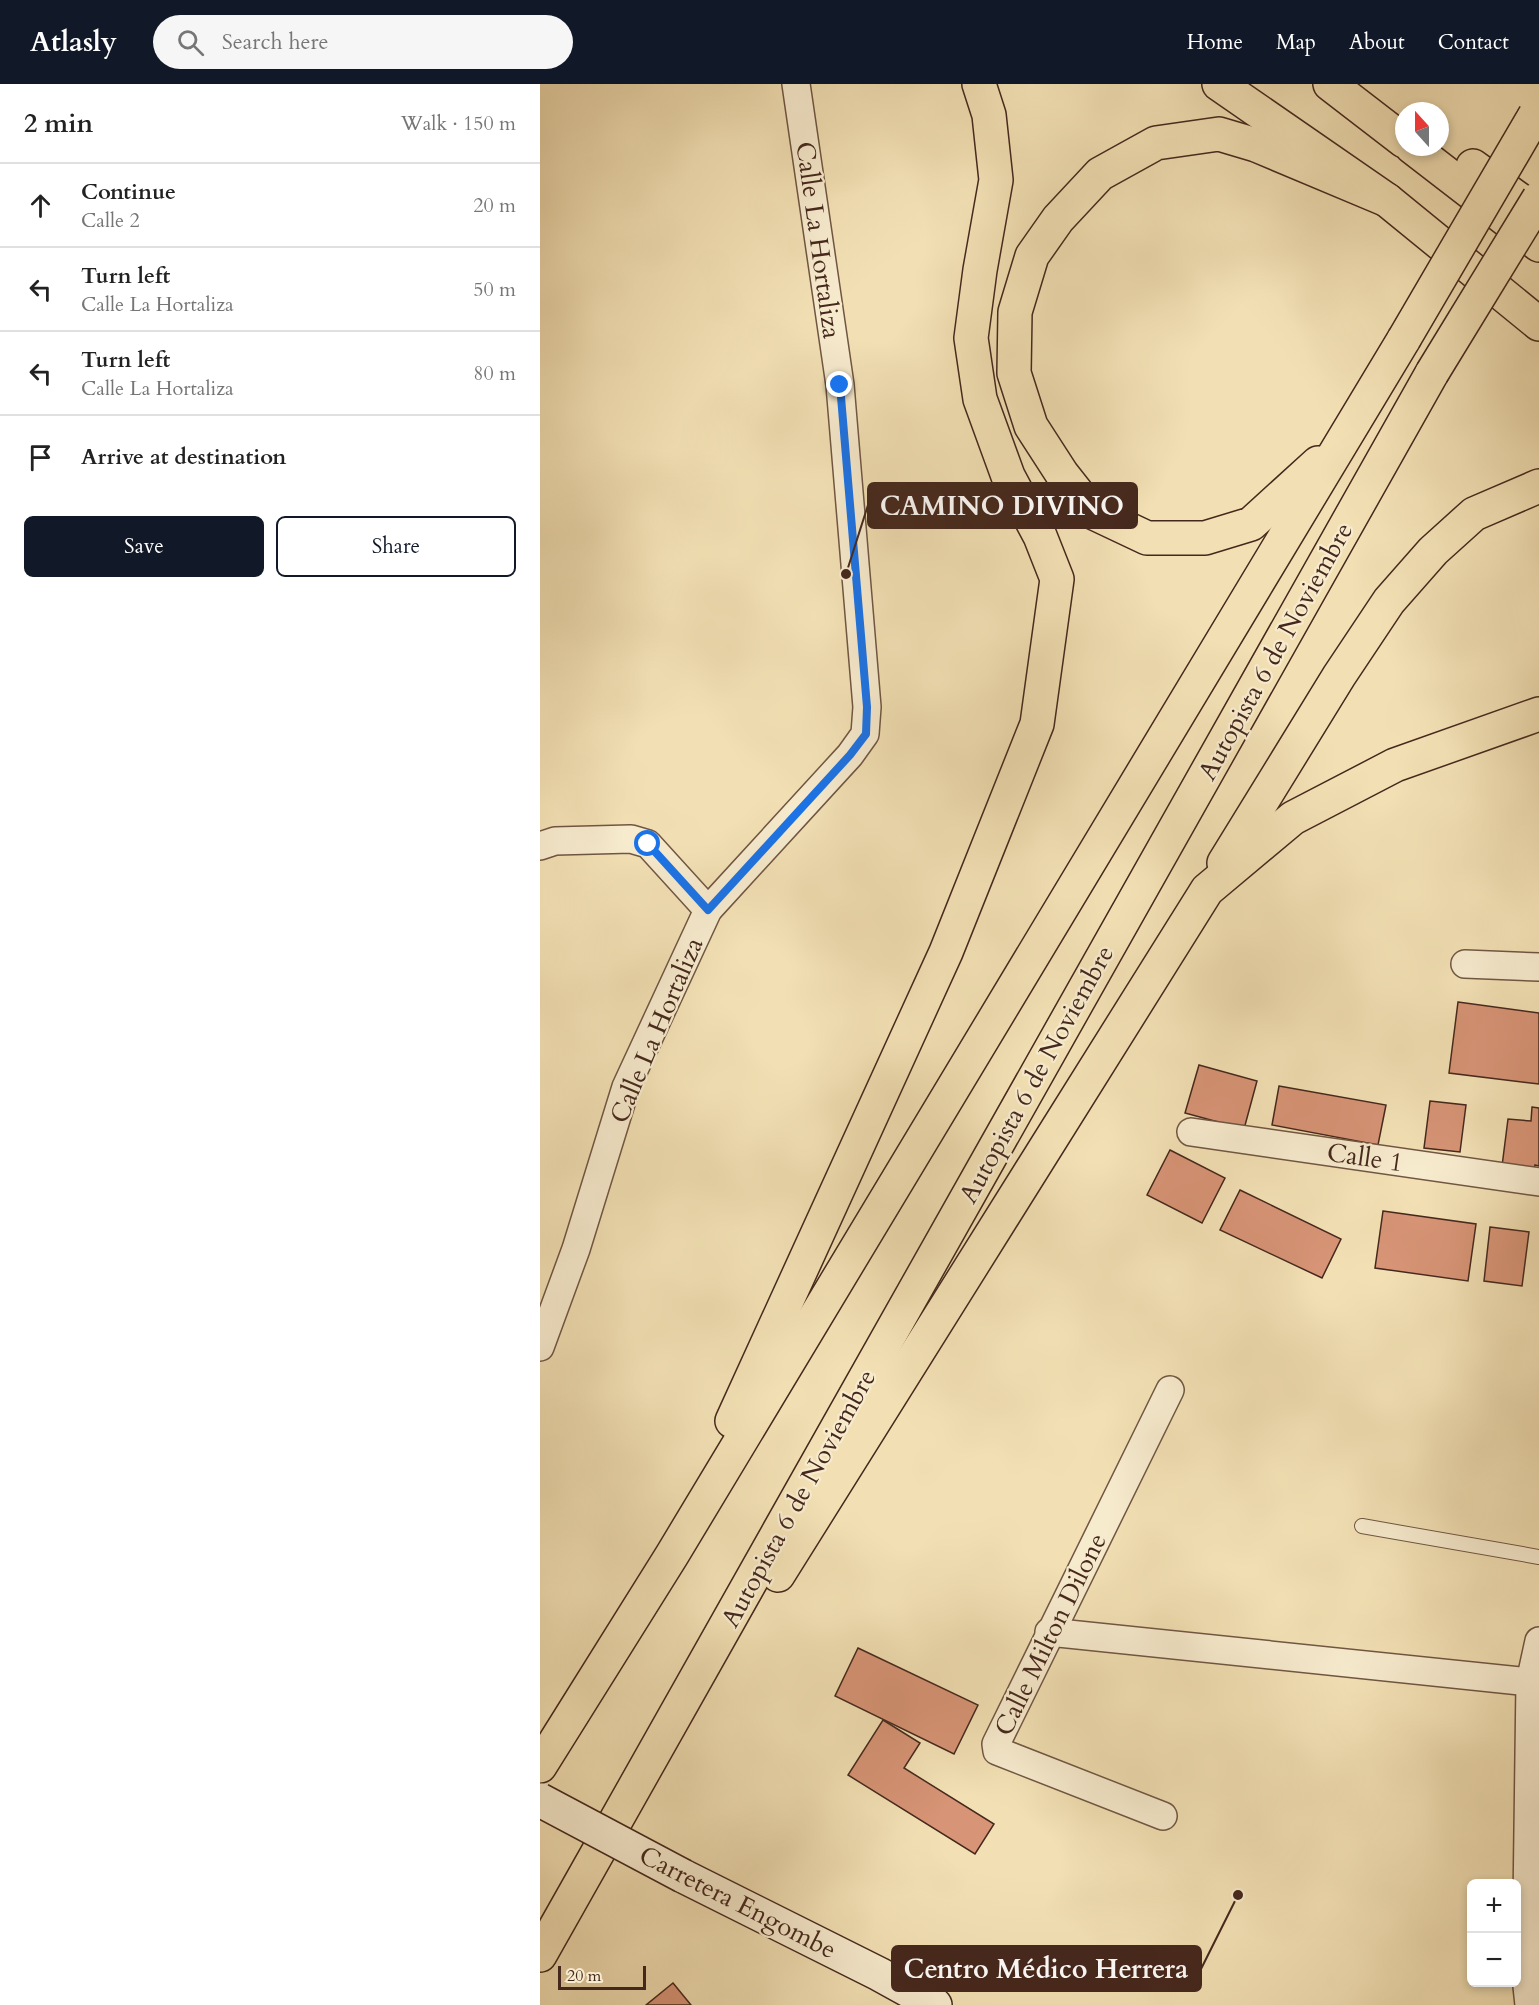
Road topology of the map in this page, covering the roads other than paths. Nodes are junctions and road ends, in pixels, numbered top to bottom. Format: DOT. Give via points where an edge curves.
graph roads {
  1 [pos="796,84"];
  2 [pos="979,84"];
  3 [pos="1219,84"];
  4 [pos="1330,84"];
  5 [pos="1360,84"];
  6 [pos="1395,109"];
  7 [pos="1537,113"];
  8 [pos="1395,134"];
  9 [pos="1449,149"];
  10 [pos="1424,156"];
  11 [pos="1539,198"];
  12 [pos="1387,200"];
  13 [pos="1539,214"];
  14 [pos="1539,245"];
  15 [pos="1539,324"];
  16 [pos="1344,440"];
  17 [pos="1539,486"];
  18 [pos="1539,714"];
  19 [pos="1495,729"];
  20 [pos="1539,730"];
  21 [pos="540,846"];
  22 [pos="1207,890"];
  23 [pos="708,910"];
  24 [pos="1465,963"];
  25 [pos="1539,967"];
  26 [pos="1191,1132"];
  27 [pos="1539,1182"];
  28 [pos="540,1347"];
  29 [pos="1170,1390"];
  30 [pos="1362,1526"];
  31 [pos="672,1555"];
  32 [pos="1539,1557"];
  33 [pos="1049,1632"];
  34 [pos="1539,1641"];
  35 [pos="1530,1682"];
  36 [pos="540,1766"];
  37 [pos="540,1800"];
  38 [pos="1163,1816"];
  39 [pos="541,1954"];
  40 [pos="935,2005"];
  41 [pos="1529,2005"];
  1 -- 23 [label="street, Calle La Hortaliza" via="840,385 867,707 866,734"];
  2 -- 31 [label="main road" via="989,115 996,180 972,338 980,399 1008,476 1040,536 1057,579 1036,724 946,952"];
  3 -- 12 [label="main road"];
  4 -- 8 [label="main road"];
  5 -- 6 [label="main road"];
  7 -- 16 [label="main road, Autopista 6 de Noviembre, bridge"];
  9 -- 13 [label="main road"];
  10 -- 14 [label="main road"];
  11 -- 39 [label="main road, Autopista 6 de Noviembre, bridge" via="1432,373"];
  12 -- 15 [label="main road"];
  12 -- 16 [label="main road" via="1256,145 1219,134 1156,143 1100,174 1058,219 1032,256 1015,312 1014,373 1032,426 1092,512 1147,538 1205,538 1251,524"];
  16 -- 31 [label="main road, Autopista 6 de Noviembre"];
  17 -- 22 [label="main road" via="1474,514 1433,551 1389,601"];
  18 -- 19 [label="main road"];
  19 -- 20 [label="lane"];
  19 -- 22 [label="main road" via="1395,765 1293,818"];
  21 -- 23 [label="street" via="555,841 631,839 648,844"];
  22 -- 39 [label="main road"];
  23 -- 28 [label="street, Calle La Hortaliza" via="626,1088 576,1249"];
  24 -- 25 [label="street"];
  26 -- 27 [label="street, Calle 1"];
  29 -- 33 [label="street, Calle Milton Dilone"];
  30 -- 32 [label="lane"];
  31 -- 36 [label="main road, Autopista 6 de Noviembre"];
  33 -- 35 [label="street"];
  33 -- 38 [label="street, Calle Milton Dilone" via="996,1744 997,1750"];
  34 -- 35 [label="street"];
  35 -- 41 [label="street" via="1526,1977"];
  37 -- 40 [label="street, Carretera Engombe, bridge"];
}
